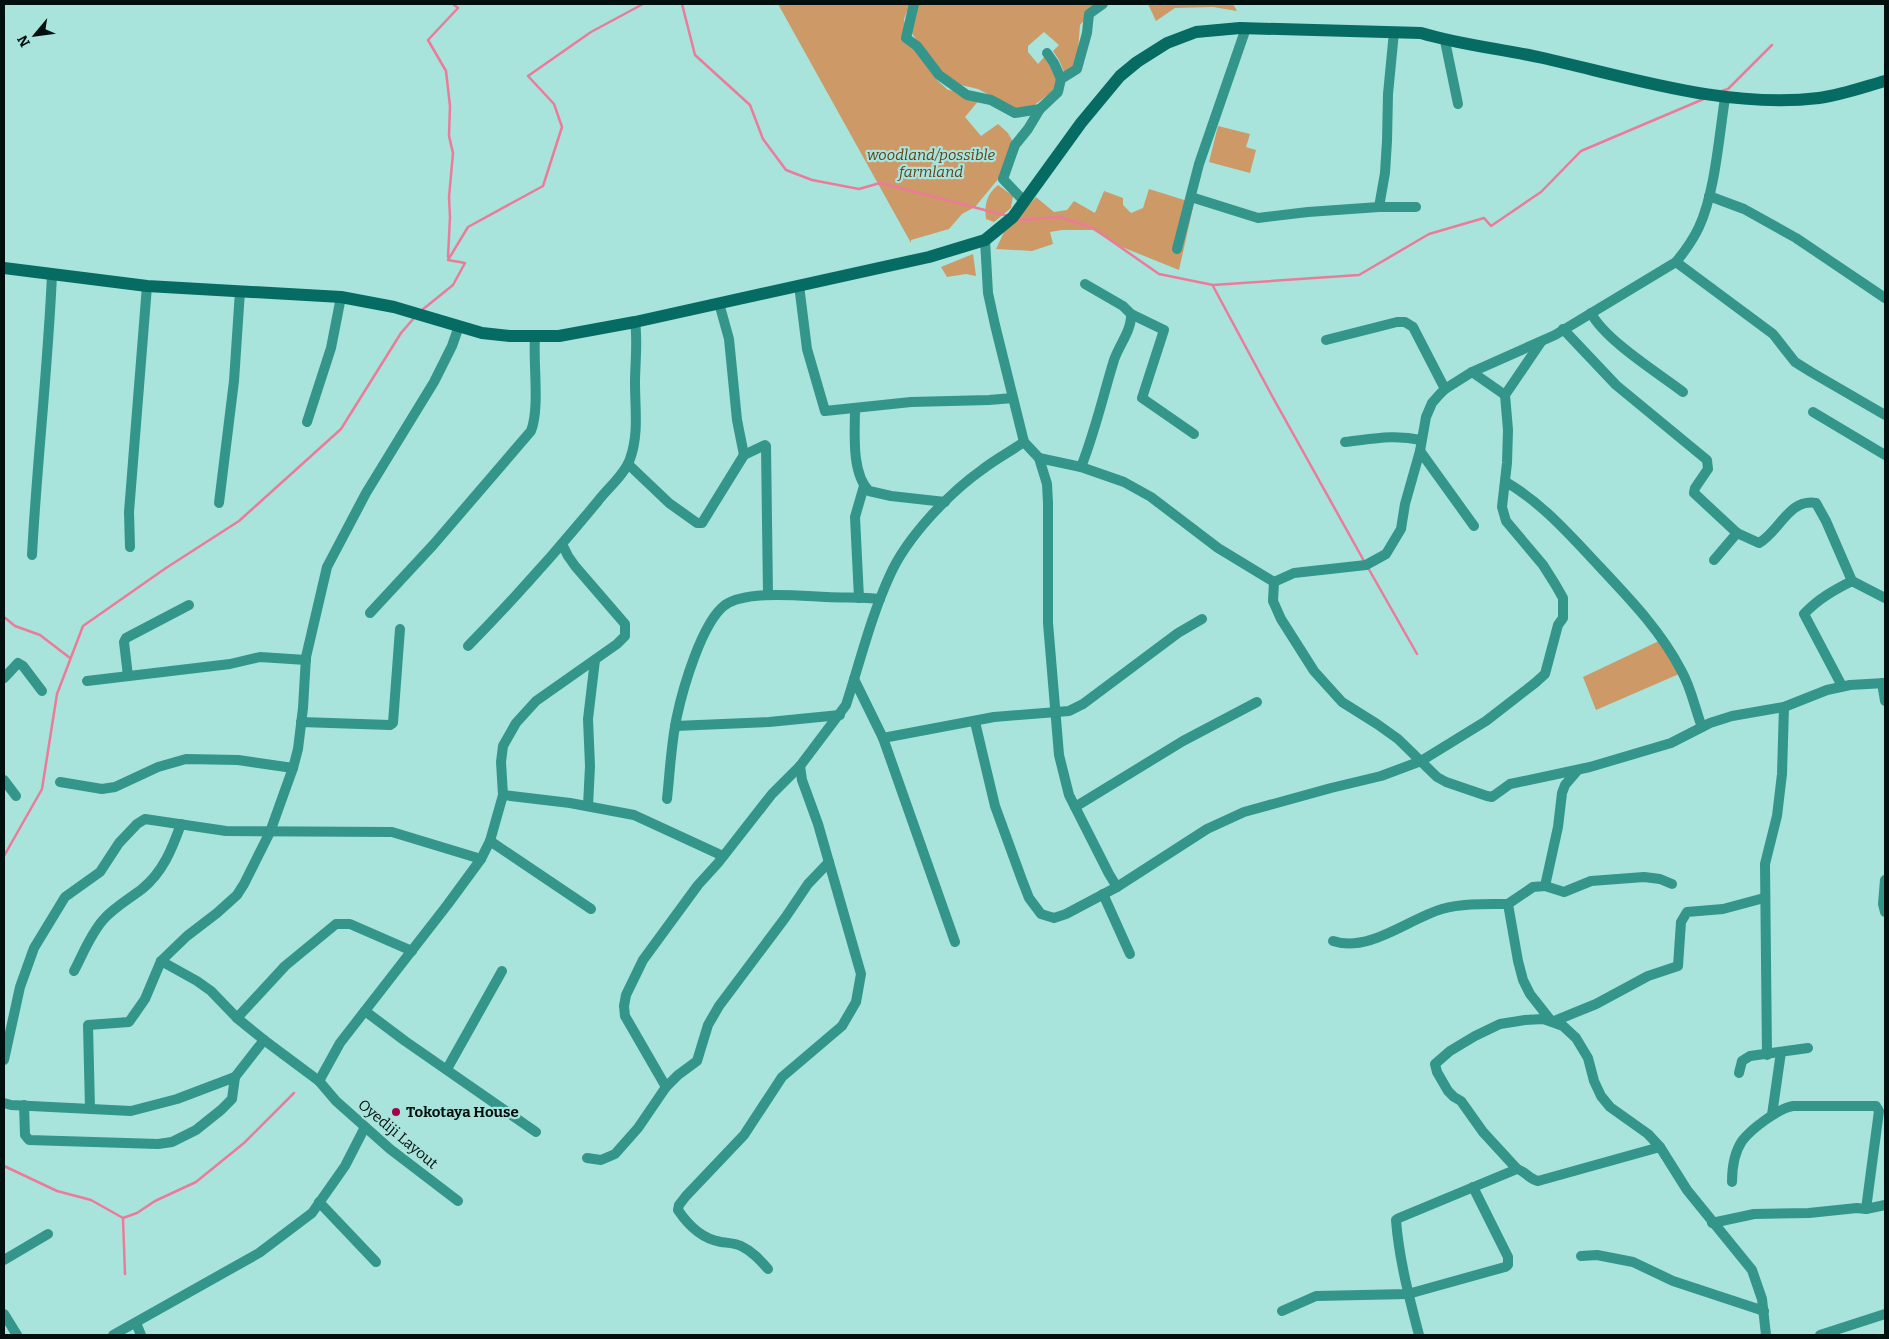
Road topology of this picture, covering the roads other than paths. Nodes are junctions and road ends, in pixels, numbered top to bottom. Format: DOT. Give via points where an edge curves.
graph roads {
  1 [pos="914,4"];
  2 [pos="1103,4"];
  3 [pos="1246,28"];
  4 [pos="1394,32"];
  5 [pos="1445,40"];
  6 [pos="1047,53"];
  7 [pos="1061,79"];
  8 [pos="1885,81"];
  9 [pos="1725,98"];
  10 [pos="1458,104"];
  11 [pos="1040,109"];
  12 [pos="1710,196"];
  13 [pos="1191,197"];
  14 [pos="1024,201"];
  15 [pos="1379,206"];
  16 [pos="1416,207"];
  17 [pos="985,240"];
  18 [pos="1177,249"];
  19 [pos="1676,262"];
  20 [pos="4,268"];
  21 [pos="52,274"];
  22 [pos="1085,284"];
  23 [pos="147,286"];
  24 [pos="799,286"];
  25 [pos="240,291"];
  26 [pos="342,297"];
  27 [pos="1885,298"];
  28 [pos="719,303"];
  29 [pos="1591,313"];
  30 [pos="1131,314"];
  31 [pos="635,322"];
  32 [pos="459,326"];
  33 [pos="1563,329"];
  34 [pos="535,337"];
  35 [pos="1326,340"];
  36 [pos="1540,342"];
  37 [pos="1472,372"];
  38 [pos="1445,389"];
  39 [pos="1684,392"];
  40 [pos="1505,395"];
  41 [pos="1013,398"];
  42 [pos="855,409"];
  43 [pos="1813,412"];
  44 [pos="1885,415"];
  45 [pos="307,422"];
  46 [pos="1194,434"];
  47 [pos="1421,440"];
  48 [pos="1024,442"];
  49 [pos="1345,442"];
  50 [pos="1420,451"];
  51 [pos="744,455"];
  52 [pos="1885,455"];
  53 [pos="1039,458"];
  54 [pos="628,464"];
  55 [pos="1081,467"];
  56 [pos="1506,482"];
  57 [pos="864,486"];
  58 [pos="945,502"];
  59 [pos="219,503"];
  60 [pos="1474,526"];
  61 [pos="1737,533"];
  62 [pos="562,544"];
  63 [pos="130,547"];
  64 [pos="32,555"];
  65 [pos="1714,560"];
  66 [pos="1852,581"];
  67 [pos="1274,582"];
  68 [pos="768,596"];
  69 [pos="859,598"];
  70 [pos="1885,598"];
  71 [pos="880,599"];
  72 [pos="189,605"];
  73 [pos="370,613"];
  74 [pos="1202,619"];
  75 [pos="400,629"];
  76 [pos="468,646"];
  77 [pos="306,660"];
  78 [pos="595,660"];
  79 [pos="128,676"];
  80 [pos="4,678"];
  81 [pos="854,679"];
  82 [pos="88,681"];
  83 [pos="1884,683"];
  84 [pos="1842,686"];
  85 [pos="42,691"];
  86 [pos="1885,701"];
  87 [pos="1257,702"];
  88 [pos="1784,707"];
  89 [pos="1055,713"];
  90 [pos="840,715"];
  91 [pos="301,722"];
  92 [pos="975,722"];
  93 [pos="675,726"];
  94 [pos="1702,727"];
  95 [pos="884,738"];
  96 [pos="1421,761"];
  97 [pos="800,766"];
  98 [pos="293,768"];
  99 [pos="1578,770"];
  100 [pos="1546,777"];
  101 [pos="4,780"];
  102 [pos="60,782"];
  103 [pos="1562,793"];
  104 [pos="504,795"];
  105 [pos="16,796"];
  106 [pos="667,799"];
  107 [pos="588,806"];
  108 [pos="1076,807"];
  109 [pos="181,824"];
  110 [pos="270,832"];
  111 [pos="490,841"];
  112 [pos="723,856"];
  113 [pos="481,859"];
  114 [pos="829,862"];
  115 [pos="1885,880"];
  116 [pos="1672,884"];
  117 [pos="1545,886"];
  118 [pos="1117,887"];
  119 [pos="1103,894"];
  120 [pos="1764,898"];
  121 [pos="1508,904"];
  122 [pos="592,909"];
  123 [pos="1885,912"];
  124 [pos="1333,941"];
  125 [pos="955,942"];
  126 [pos="412,951"];
  127 [pos="1130,954"];
  128 [pos="161,961"];
  129 [pos="74,971"];
  130 [pos="502,971"];
  131 [pos="365,1011"];
  132 [pos="237,1018"];
  133 [pos="1552,1022"];
  134 [pos="264,1040"];
  135 [pos="1808,1048"];
  136 [pos="1781,1052"];
  137 [pos="1768,1055"];
  138 [pos="4,1060"];
  139 [pos="448,1070"];
  140 [pos="1739,1073"];
  141 [pos="235,1077"];
  142 [pos="319,1081"];
  143 [pos="666,1087"];
  144 [pos="4,1103"];
  145 [pos="24,1105"];
  146 [pos="90,1109"];
  147 [pos="1772,1115"];
  148 [pos="365,1127"];
  149 [pos="536,1132"];
  150 [pos="1660,1148"];
  151 [pos="587,1158"];
  152 [pos="1517,1169"];
  153 [pos="1732,1182"];
  154 [pos="1473,1187"];
  155 [pos="458,1201"];
  156 [pos="319,1202"];
  157 [pos="1885,1204"];
  158 [pos="1866,1209"];
  159 [pos="1712,1223"];
  160 [pos="48,1234"];
  161 [pos="1581,1256"];
  162 [pos="4,1260"];
  163 [pos="376,1262"];
  164 [pos="768,1269"];
  165 [pos="1408,1294"];
  166 [pos="1282,1311"];
  167 [pos="1764,1312"];
  168 [pos="4,1314"];
  169 [pos="1885,1314"];
  170 [pos="136,1323"];
  171 [pos="17,1335"];
  172 [pos="113,1335"];
  173 [pos="141,1335"];
  174 [pos="1419,1335"];
  175 [pos="1766,1335"];
  176 [pos="1820,1335"];
  1 -- 11 [label="street" via="906,38 917,46 939,75 967,95 991,100 1015,113"];
  2 -- 7 [label="street" via="1089,14 1077,69"];
  3 -- 4 [label="main road"];
  3 -- 13 [label="street" via="1202,155"];
  3 -- 14 [label="main road" via="1196,32 1167,43 1137,62 1120,76 1081,123"];
  4 -- 5 [label="main road" via="1421,33"];
  4 -- 15 [label="street"];
  5 -- 9 [label="main road"];
  5 -- 10 [label="street"];
  6 -- 7 [label="street"];
  7 -- 11 [label="street" via="1058,92"];
  8 -- 9 [label="main road" via="1818,98"];
  9 -- 12 [label="street"];
  11 -- 14 [label="street" via="1015,145 1002,179"];
  12 -- 19 [label="street" via="1700,226"];
  12 -- 27 [label="street" via="1744,209 1796,238"];
  13 -- 15 [label="street" via="1258,218"];
  13 -- 18 [label="street"];
  14 -- 17 [label="main road" via="1013,217"];
  15 -- 16 [label="street"];
  17 -- 24 [label="main road" via="929,257"];
  17 -- 41 [label="street" via="988,293"];
  19 -- 29 [label="street"];
  19 -- 44 [label="street" via="1773,334 1796,362"];
  20 -- 21 [label="main road"];
  21 -- 23 [label="main road"];
  21 -- 64 [label="street"];
  22 -- 30 [label="street"];
  23 -- 25 [label="main road"];
  23 -- 63 [label="street" via="129,502"];
  24 -- 28 [label="main road"];
  24 -- 42 [label="street" via="807,349 823,409 829,412"];
  25 -- 26 [label="main road"];
  25 -- 59 [label="street" via="234,382"];
  26 -- 32 [label="main road" via="394,307"];
  26 -- 45 [label="street" via="331,348"];
  28 -- 31 [label="main road"];
  28 -- 51 [label="street" via="729,339"];
  29 -- 33 [label="street"];
  29 -- 39 [label="street" via="1599,326"];
  30 -- 46 [label="street" via="1164,330 1142,398"];
  30 -- 55 [label="street" via="1132,321 1115,358 1093,438"];
  31 -- 34 [label="main road" via="559,336"];
  31 -- 54 [label="street" via="636,436"];
  32 -- 34 [label="main road" via="482,333"];
  32 -- 77 [label="street" via="434,382 366,493 327,568"];
  33 -- 36 [label="street"];
  33 -- 61 [label="street" via="1616,385 1706,460 1708,469 1694,493"];
  34 -- 73 [label="street" via="535,416 531,431"];
  35 -- 38 [label="street" via="1405,322 1413,327"];
  36 -- 37 [label="street"];
  36 -- 40 [label="street"];
  37 -- 38 [label="street"];
  37 -- 40 [label="street"];
  38 -- 47 [label="street" via="1432,403"];
  40 -- 56 [label="street" via="1508,430"];
  41 -- 42 [label="street" via="910,402"];
  41 -- 48 [label="street"];
  42 -- 57 [label="street" via="855,452"];
  43 -- 52 [label="street"];
  47 -- 49 [label="street" via="1396,436"];
  47 -- 50 [label="street"];
  48 -- 53 [label="street"];
  48 -- 58 [label="street" via="982,469"];
  50 -- 60 [label="street"];
  50 -- 67 [label="street" via="1401,529 1386,554 1366,565 1294,573"];
  51 -- 54 [label="street" via="702,523 697,523 669,503"];
  51 -- 68 [label="street" via="766,446"];
  53 -- 55 [label="street"];
  53 -- 89 [label="street" via="1047,484 1048,623"];
  54 -- 62 [label="street"];
  55 -- 67 [label="street" via="1124,482 1151,496 1218,548"];
  56 -- 94 [label="street" via="1558,523 1663,639 1682,672"];
  56 -- 96 [label="street" via="1502,507 1506,521 1555,584 1563,598 1564,618 1558,625 1547,670 1542,677 1486,721"];
  57 -- 58 [label="street" via="869,491 891,496"];
  57 -- 69 [label="street" via="856,517"];
  58 -- 71 [label="street" via="903,551"];
  61 -- 65 [label="street"];
  61 -- 66 [label="street" via="1759,543 1768,538 1788,512 1802,504 1816,503"];
  62 -- 76 [label="street"];
  62 -- 78 [label="street" via="575,566 626,624 625,636"];
  66 -- 70 [label="street"];
  66 -- 84 [label="street" via="1827,593 1804,614"];
  67 -- 96 [label="street" via="1273,601 1281,619 1314,671 1342,702 1377,724"];
  68 -- 69 [label="street"];
  68 -- 93 [label="street" via="748,597 727,604 718,612 690,671"];
  69 -- 71 [label="street"];
  71 -- 81 [label="street"];
  72 -- 79 [label="street" via="126,638"];
  74 -- 89 [label="street" via="1178,633 1084,704"];
  75 -- 91 [label="street" via="393,723 390,726"];
  77 -- 79 [label="street" via="260,657 230,664"];
  77 -- 91 [label="street"];
  78 -- 104 [label="street" via="536,702 516,723 503,746"];
  78 -- 107 [label="street" via="588,718"];
  79 -- 82 [label="street"];
  80 -- 85 [label="street" via="18,664"];
  81 -- 90 [label="street"];
  81 -- 95 [label="street"];
  83 -- 84 [label="street"];
  83 -- 86 [label="street"];
  84 -- 88 [label="street"];
  87 -- 108 [label="street" via="1183,741"];
  88 -- 94 [label="street" via="1732,716"];
  88 -- 120 [label="street" via="1782,774 1777,816 1765,864"];
  89 -- 92 [label="street" via="994,717"];
  89 -- 108 [label="street" via="1059,756 1069,795"];
  90 -- 93 [label="street"];
  90 -- 97 [label="street"];
  91 -- 98 [label="street"];
  92 -- 95 [label="street"];
  92 -- 119 [label="street" via="995,806 1029,898 1041,914 1054,918"];
  93 -- 106 [label="street"];
  94 -- 99 [label="street" via="1671,742"];
  95 -- 125 [label="street"];
  96 -- 100 [label="street" via="1446,782 1492,797 1510,784"];
  96 -- 118 [label="street" via="1381,776 1244,812 1207,829"];
  97 -- 112 [label="street" via="772,794"];
  97 -- 114 [label="street"];
  98 -- 102 [label="street" via="238,760 186,760 158,767 115,787 102,789"];
  98 -- 110 [label="street"];
  99 -- 100 [label="street"];
  99 -- 103 [label="street"];
  100 -- 103 [label="street" via="1562,787"];
  101 -- 105 [label="street"];
  103 -- 117 [label="street"];
  104 -- 107 [label="street"];
  104 -- 111 [label="street"];
  107 -- 112 [label="street" via="634,815"];
  108 -- 118 [label="street"];
  109 -- 110 [label="street" via="226,831"];
  109 -- 129 [label="street" via="170,855 159,872 149,884 103,920"];
  109 -- 138 [label="street" via="145,819 137,824 119,843 100,872 65,897 34,948 20,987"];
  110 -- 113 [label="street" via="392,832"];
  110 -- 128 [label="street" via="237,895"];
  111 -- 113 [label="street"];
  111 -- 122 [label="street"];
  112 -- 143 [label="street" via="698,884 643,960 626,995 625,1016"];
  113 -- 126 [label="street"];
  114 -- 143 [label="street" via="808,884 719,1006 708,1025 697,1061"];
  114 -- 164 [label="street" via="860,974 856,1002 842,1026 782,1077 744,1135 686,1196 678,1210 700,1234 742,1246"];
  115 -- 123 [label="street"];
  116 -- 117 [label="street" via="1644,877 1591,881 1564,892"];
  117 -- 121 [label="street" via="1533,887"];
  118 -- 119 [label="street"];
  119 -- 127 [label="street"];
  120 -- 133 [label="street" via="1723,909 1687,912 1681,922 1678,966 1648,976 1596,1004"];
  120 -- 137 [label="street"];
  121 -- 124 [label="street" via="1442,909 1392,933 1365,941 1349,944"];
  121 -- 133 [label="street" via="1523,980"];
  126 -- 131 [label="street"];
  126 -- 132 [label="street" via="350,924 336,924 285,966"];
  128 -- 132 [label="street, Oyediji Layout" via="211,991"];
  128 -- 146 [label="street" via="144,999 129,1022 90,1024 87,1027"];
  130 -- 139 [label="street"];
  131 -- 139 [label="street"];
  131 -- 142 [label="street" via="340,1043"];
  132 -- 134 [label="street, Oyediji Layout"];
  133 -- 150 [label="street" via="1563,1026 1576,1038 1588,1058 1601,1096 1610,1107 1648,1134"];
  133 -- 152 [label="street" via="1543,1019 1500,1024 1450,1051 1435,1064 1448,1091 1461,1101 1483,1132"];
  134 -- 141 [label="street"];
  134 -- 142 [label="street, Oyediji Layout"];
  135 -- 136 [label="street"];
  136 -- 137 [label="street"];
  136 -- 147 [label="street"];
  137 -- 140 [label="street" via="1745,1058"];
  139 -- 149 [label="street"];
  141 -- 145 [label="street" via="232,1099 221,1110 196,1130 172,1142 158,1144 29,1140 25,1135"];
  141 -- 146 [label="street" via="177,1099 131,1111"];
  142 -- 148 [label="street, Oyediji Layout"];
  143 -- 151 [label="street" via="638,1128 615,1154 601,1160"];
  144 -- 145 [label="street"];
  145 -- 146 [label="street"];
  147 -- 153 [label="street" via="1743,1140 1732,1167"];
  147 -- 158 [label="street" via="1793,1106 1876,1106 1879,1111"];
  148 -- 155 [label="street, Oyediji Layout"];
  148 -- 156 [label="street" via="345,1166"];
  150 -- 152 [label="street" via="1538,1181"];
  150 -- 159 [label="street"];
  152 -- 154 [label="street"];
  154 -- 165 [label="street" via="1396,1220"];
  154 -- 165 [label="street" via="1508,1257 1508,1265"];
  156 -- 163 [label="street"];
  156 -- 170 [label="street" via="312,1213 259,1253"];
  157 -- 158 [label="street"];
  158 -- 159 [label="street" via="1754,1214"];
  159 -- 167 [label="street" via="1752,1270"];
  160 -- 162 [label="street"];
  161 -- 167 [label="street" via="1597,1255 1633,1262 1674,1281"];
  165 -- 166 [label="street" via="1316,1296"];
  165 -- 174 [label="street"];
  167 -- 175 [label="street"];
  168 -- 171 [label="street"];
  169 -- 176 [label="street"];
  170 -- 172 [label="street"];
  170 -- 173 [label="street"];
}
